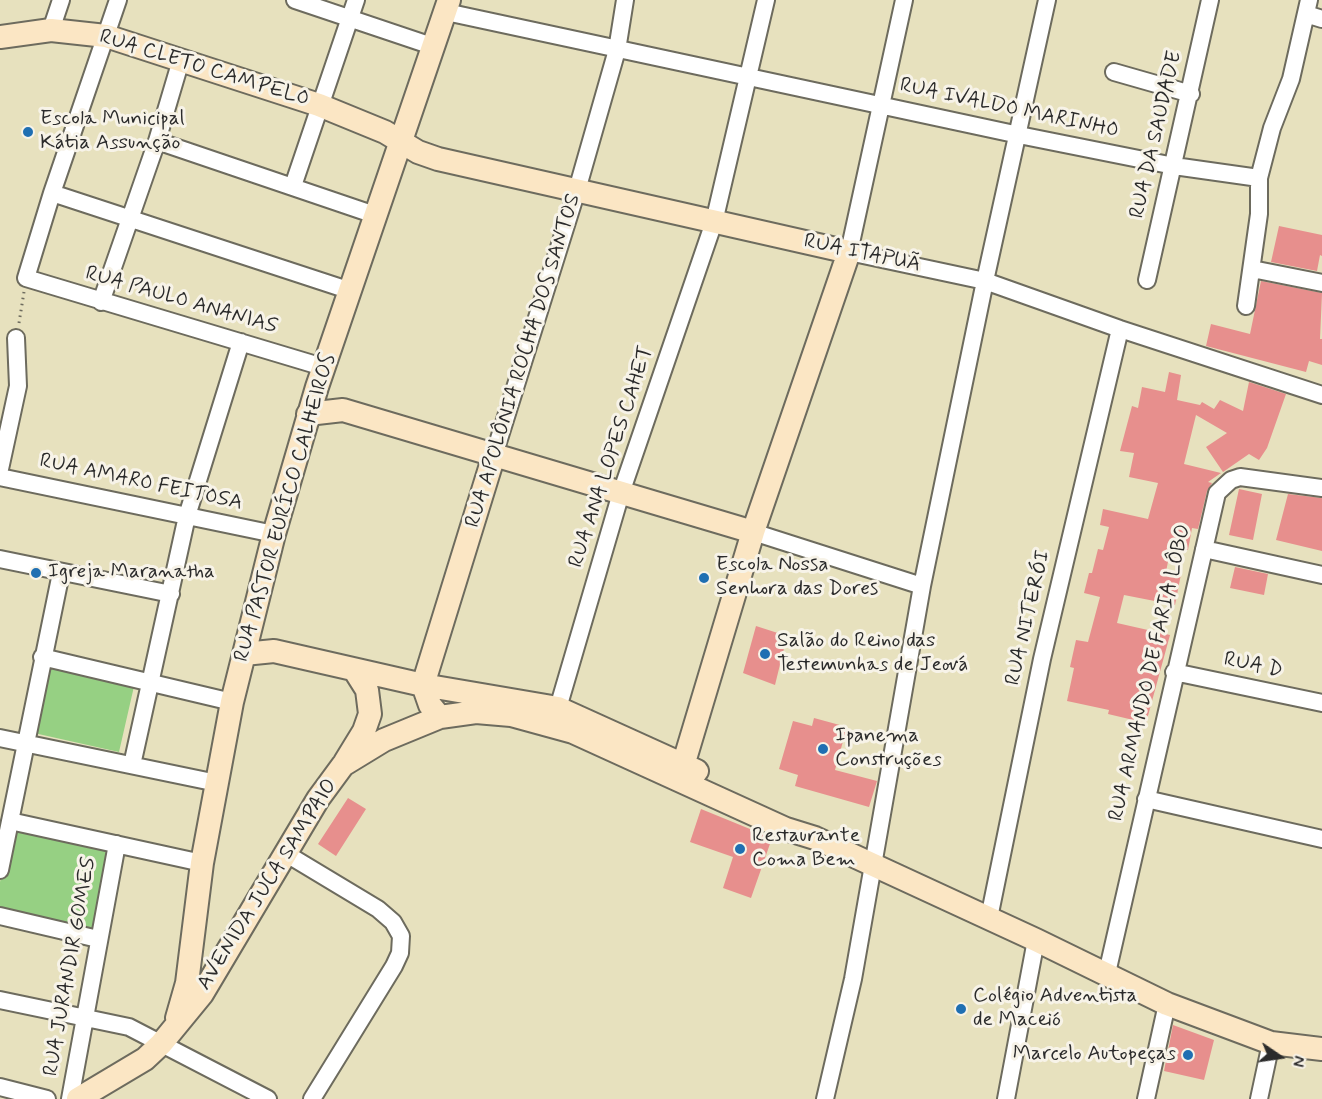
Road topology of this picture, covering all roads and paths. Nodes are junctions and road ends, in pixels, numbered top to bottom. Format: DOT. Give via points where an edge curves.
graph roads {
  1 [pos="61,0"];
  2 [pos="118,0"];
  3 [pos="295,0"];
  4 [pos="356,0"];
  5 [pos="626,0"];
  6 [pos="766,0"];
  7 [pos="904,0"];
  8 [pos="1047,0"];
  9 [pos="1210,0"];
  10 [pos="447,6"];
  11 [pos="1312,11"];
  12 [pos="351,18"];
  13 [pos="51,30"];
  14 [pos="106,36"];
  15 [pos="0,37"];
  16 [pos="432,46"];
  17 [pos="617,50"];
  18 [pos="182,60"];
  19 [pos="1114,72"];
  20 [pos="750,78"];
  21 [pos="1191,94"];
  22 [pos="319,105"];
  23 [pos="882,105"];
  24 [pos="1019,135"];
  25 [pos="157,141"];
  26 [pos="400,142"];
  27 [pos="1174,166"];
  28 [pos="1259,178"];
  29 [pos="293,186"];
  30 [pos="577,190"];
  31 [pos="52,193"];
  32 [pos="375,215"];
  33 [pos="130,218"];
  34 [pos="714,222"];
  35 [pos="849,252"];
  36 [pos="1252,269"];
  37 [pos="26,278"];
  38 [pos="1146,280"];
  39 [pos="985,281"];
  40 [pos="1322,283"];
  41 [pos="351,291"];
  42 [pos="101,302"];
  43 [pos="1246,306"];
  44 [pos="1120,329"];
  45 [pos="16,338"];
  46 [pos="241,342"];
  47 [pos="320,377"];
  48 [pos="1319,394"];
  49 [pos="343,410"];
  50 [pos="308,414"];
  51 [pos="494,454"];
  52 [pos="0,469"];
  53 [pos="0,477"];
  54 [pos="1322,488"];
  55 [pos="621,493"];
  56 [pos="187,516"];
  57 [pos="753,532"];
  58 [pos="274,534"];
  59 [pos="1204,549"];
  60 [pos="0,559"];
  61 [pos="61,573"];
  62 [pos="1322,575"];
  63 [pos="922,586"];
  64 [pos="171,594"];
  65 [pos="250,631"];
  66 [pos="274,651"];
  67 [pos="244,654"];
  68 [pos="42,657"];
  69 [pos="355,672"];
  70 [pos="1174,672"];
  71 [pos="150,683"];
  72 [pos="423,685"];
  73 [pos="232,702"];
  74 [pos="1322,703"];
  75 [pos="558,708"];
  76 [pos="440,717"];
  77 [pos="0,738"];
  78 [pos="26,743"];
  79 [pos="132,765"];
  80 [pos="343,765"];
  81 [pos="682,772"];
  82 [pos="217,783"];
  83 [pos="1146,799"];
  84 [pos="10,821"];
  85 [pos="1322,839"];
  86 [pos="117,844"];
  87 [pos="285,853"];
  88 [pos="202,862"];
  89 [pos="873,867"];
  90 [pos="0,870"];
  91 [pos="0,916"];
  92 [pos="989,918"];
  93 [pos="193,933"];
  94 [pos="98,939"];
  95 [pos="1036,940"];
  96 [pos="232,946"];
  97 [pos="1107,973"];
  98 [pos="0,1000"];
  99 [pos="1167,1004"];
  100 [pos="83,1017"];
  101 [pos="167,1036"];
  102 [pos="1271,1043"];
  103 [pos="1322,1049"];
  104 [pos="0,1087"];
  105 [pos="47,1099"];
  106 [pos="70,1099"];
  107 [pos="78,1099"];
  108 [pos="268,1099"];
  109 [pos="312,1099"];
  110 [pos="825,1099"];
  111 [pos="1006,1099"];
  112 [pos="1146,1099"];
  113 [pos="1259,1099"];
  1 -- 13 [label="street"];
  2 -- 14 [label="street"];
  3 -- 12 [label="street"];
  4 -- 12 [label="street"];
  5 -- 17 [label="street, RUA APOLÔNIA ROCHA DOS SANTOS"];
  6 -- 20 [label="street"];
  7 -- 23 [label="street"];
  8 -- 24 [label="street"];
  9 -- 21 [label="street, RUA DA SAUDADE"];
  10 -- 16 [label="main road, RUA PASTOR EURÍCO CALHEIROS"];
  10 -- 17 [label="street, RUA IVALDO MARINHO"];
  11 -- 28 [label="street"];
  12 -- 16 [label="street"];
  12 -- 22 [label="street"];
  13 -- 14 [label="main road, RUA CLETO CAMPELO"];
  13 -- 15 [label="main road, RUA CLETO CAMPELO"];
  14 -- 18 [label="main road, RUA CLETO CAMPELO"];
  14 -- 31 [label="street"];
  16 -- 26 [label="main road, RUA PASTOR EURÍCO CALHEIROS"];
  17 -- 20 [label="street, RUA IVALDO MARINHO"];
  17 -- 30 [label="street, RUA APOLÔNIA ROCHA DOS SANTOS"];
  18 -- 22 [label="main road, RUA CLETO CAMPELO"];
  18 -- 25 [label="street"];
  19 -- 21 [label="street"];
  20 -- 23 [label="street, RUA IVALDO MARINHO"];
  20 -- 34 [label="street"];
  21 -- 27 [label="street, RUA DA SAUDADE"];
  22 -- 26 [label="main road, RUA CLETO CAMPELO"];
  22 -- 29 [label="street"];
  23 -- 24 [label="street, RUA IVALDO MARINHO"];
  23 -- 35 [label="street"];
  24 -- 27 [label="street, RUA IVALDO MARINHO"];
  24 -- 39 [label="street"];
  25 -- 29 [label="street"];
  25 -- 33 [label="street"];
  26 -- 30 [label="main road, RUA ITAPUÃ" via="438,159"];
  26 -- 32 [label="main road, RUA PASTOR EURÍCO CALHEIROS"];
  27 -- 28 [label="street, RUA IVALDO MARINHO"];
  27 -- 38 [label="street, RUA DA SAUDADE"];
  28 -- 36 [label="street"];
  29 -- 32 [label="street"];
  30 -- 34 [label="main road, RUA ITAPUÃ"];
  30 -- 51 [label="street, RUA APOLÔNIA ROCHA DOS SANTOS"];
  31 -- 33 [label="street"];
  31 -- 37 [label="street"];
  32 -- 41 [label="main road, RUA PASTOR EURÍCO CALHEIROS"];
  33 -- 41 [label="street"];
  33 -- 42 [label="street"];
  34 -- 35 [label="main road, RUA ITAPUÃ"];
  34 -- 55 [label="street, RUA ANA LOPES CAHET"];
  35 -- 39 [label="street, RUA ITAPUÃ"];
  35 -- 57 [label="main road"];
  36 -- 40 [label="street"];
  36 -- 43 [label="street"];
  37 -- 42 [label="street, RUA PAULO ANANIAS"];
  37 -- 45 [label="path"];
  39 -- 44 [label="street, RUA ITAPUÃ"];
  39 -- 63 [label="street"];
  41 -- 47 [label="main road, RUA PASTOR EURÍCO CALHEIROS"];
  42 -- 46 [label="street, RUA PAULO ANANIAS"];
  44 -- 48 [label="street, RUA ITAPUÃ"];
  44 -- 92 [label="street, RUA NITERÓI" via="1042,659"];
  45 -- 52 [label="street" via="18,386"];
  46 -- 47 [label="street, RUA PAULO ANANIAS"];
  46 -- 56 [label="street"];
  47 -- 49 [label="main road" via="326,399"];
  47 -- 50 [label="main road, RUA PASTOR EURÍCO CALHEIROS"];
  49 -- 50 [label="main road"];
  49 -- 51 [label="main road"];
  50 -- 58 [label="main road, RUA PASTOR EURÍCO CALHEIROS"];
  51 -- 55 [label="main road"];
  51 -- 72 [label="main road, RUA APOLÔNIA ROCHA DOS SANTOS"];
  53 -- 56 [label="street, RUA AMARO FEITOSA"];
  54 -- 59 [label="street, RUA ARMANDO DE FARIA LÔBO" via="1253,477 1231,480 1217,493"];
  55 -- 57 [label="main road"];
  55 -- 75 [label="street, RUA ANA LOPES CAHET"];
  56 -- 58 [label="street, RUA AMARO FEITOSA"];
  56 -- 64 [label="street"];
  57 -- 63 [label="street"];
  57 -- 81 [label="main road"];
  58 -- 65 [label="main road, RUA PASTOR EURÍCO CALHEIROS"];
  59 -- 62 [label="street"];
  59 -- 70 [label="street, RUA ARMANDO DE FARIA LÔBO"];
  60 -- 61 [label="street"];
  61 -- 64 [label="street"];
  61 -- 68 [label="street"];
  63 -- 89 [label="street"];
  64 -- 71 [label="street"];
  65 -- 66 [label="main road"];
  65 -- 67 [label="main road, RUA PASTOR EURÍCO CALHEIROS"];
  66 -- 67 [label="main road, AVENIDA JUCA SAMPAIO"];
  66 -- 69 [label="main road, AVENIDA JUCA SAMPAIO"];
  67 -- 73 [label="main road, RUA PASTOR EURÍCO CALHEIROS"];
  68 -- 71 [label="street"];
  68 -- 78 [label="street"];
  69 -- 72 [label="main road, AVENIDA JUCA SAMPAIO"];
  69 -- 80 [label="main road" via="367,690 369,714 364,731"];
  70 -- 74 [label="street, RUA D"];
  70 -- 83 [label="street, RUA ARMANDO DE FARIA LÔBO"];
  71 -- 73 [label="street"];
  71 -- 79 [label="street"];
  72 -- 75 [label="main road, AVENIDA JUCA SAMPAIO"];
  72 -- 76 [label="main road" via="430,705"];
  73 -- 82 [label="main road, RUA PASTOR EURÍCO CALHEIROS"];
  75 -- 81 [label="main road, AVENIDA JUCA SAMPAIO"];
  76 -- 80 [label="main road, AVENIDA JUCA SAMPAIO" via="384,740"];
  76 -- 81 [label="main road, AVENIDA JUCA SAMPAIO" via="476,712 551,724"];
  77 -- 78 [label="street"];
  78 -- 79 [label="street"];
  78 -- 84 [label="street"];
  79 -- 82 [label="street"];
  80 -- 87 [label="main road, AVENIDA JUCA SAMPAIO"];
  81 -- 89 [label="main road, AVENIDA JUCA SAMPAIO" via="786,829 815,838"];
  82 -- 88 [label="main road, RUA PASTOR EURÍCO CALHEIROS"];
  83 -- 85 [label="street"];
  83 -- 97 [label="street, RUA ARMANDO DE FARIA LÔBO"];
  84 -- 86 [label="street"];
  84 -- 90 [label="street"];
  86 -- 88 [label="street"];
  86 -- 94 [label="street, RUA JURANDIR GOMES"];
  87 -- 96 [label="main road, AVENIDA JUCA SAMPAIO"];
  87 -- 109 [label="street" via="378,909 401,936 400,953 383,985"];
  88 -- 93 [label="main road, RUA PASTOR EURÍCO CALHEIROS"];
  89 -- 92 [label="main road, AVENIDA JUCA SAMPAIO"];
  89 -- 110 [label="street" via="853,979"];
  91 -- 94 [label="street"];
  92 -- 95 [label="main road, AVENIDA JUCA SAMPAIO"];
  93 -- 96 [label="main road" via="211,947"];
  93 -- 101 [label="main road, RUA PASTOR EURÍCO CALHEIROS" via="187,984"];
  94 -- 100 [label="street, RUA JURANDIR GOMES"];
  95 -- 97 [label="main road, AVENIDA JUCA SAMPAIO"];
  95 -- 111 [label="street"];
  96 -- 101 [label="main road, AVENIDA JUCA SAMPAIO" via="202,994"];
  97 -- 99 [label="main road, AVENIDA JUCA SAMPAIO"];
  98 -- 100 [label="street"];
  99 -- 102 [label="main road, AVENIDA JUCA SAMPAIO"];
  99 -- 112 [label="street"];
  100 -- 101 [label="street"];
  100 -- 106 [label="street, RUA JURANDIR GOMES"];
  101 -- 107 [label="main road, AVENIDA JUCA SAMPAIO" via="137,1064"];
  101 -- 108 [label="street"];
  102 -- 103 [label="main road, AVENIDA JUCA SAMPAIO"];
  102 -- 113 [label="street"];
  104 -- 105 [label="street"];
}
